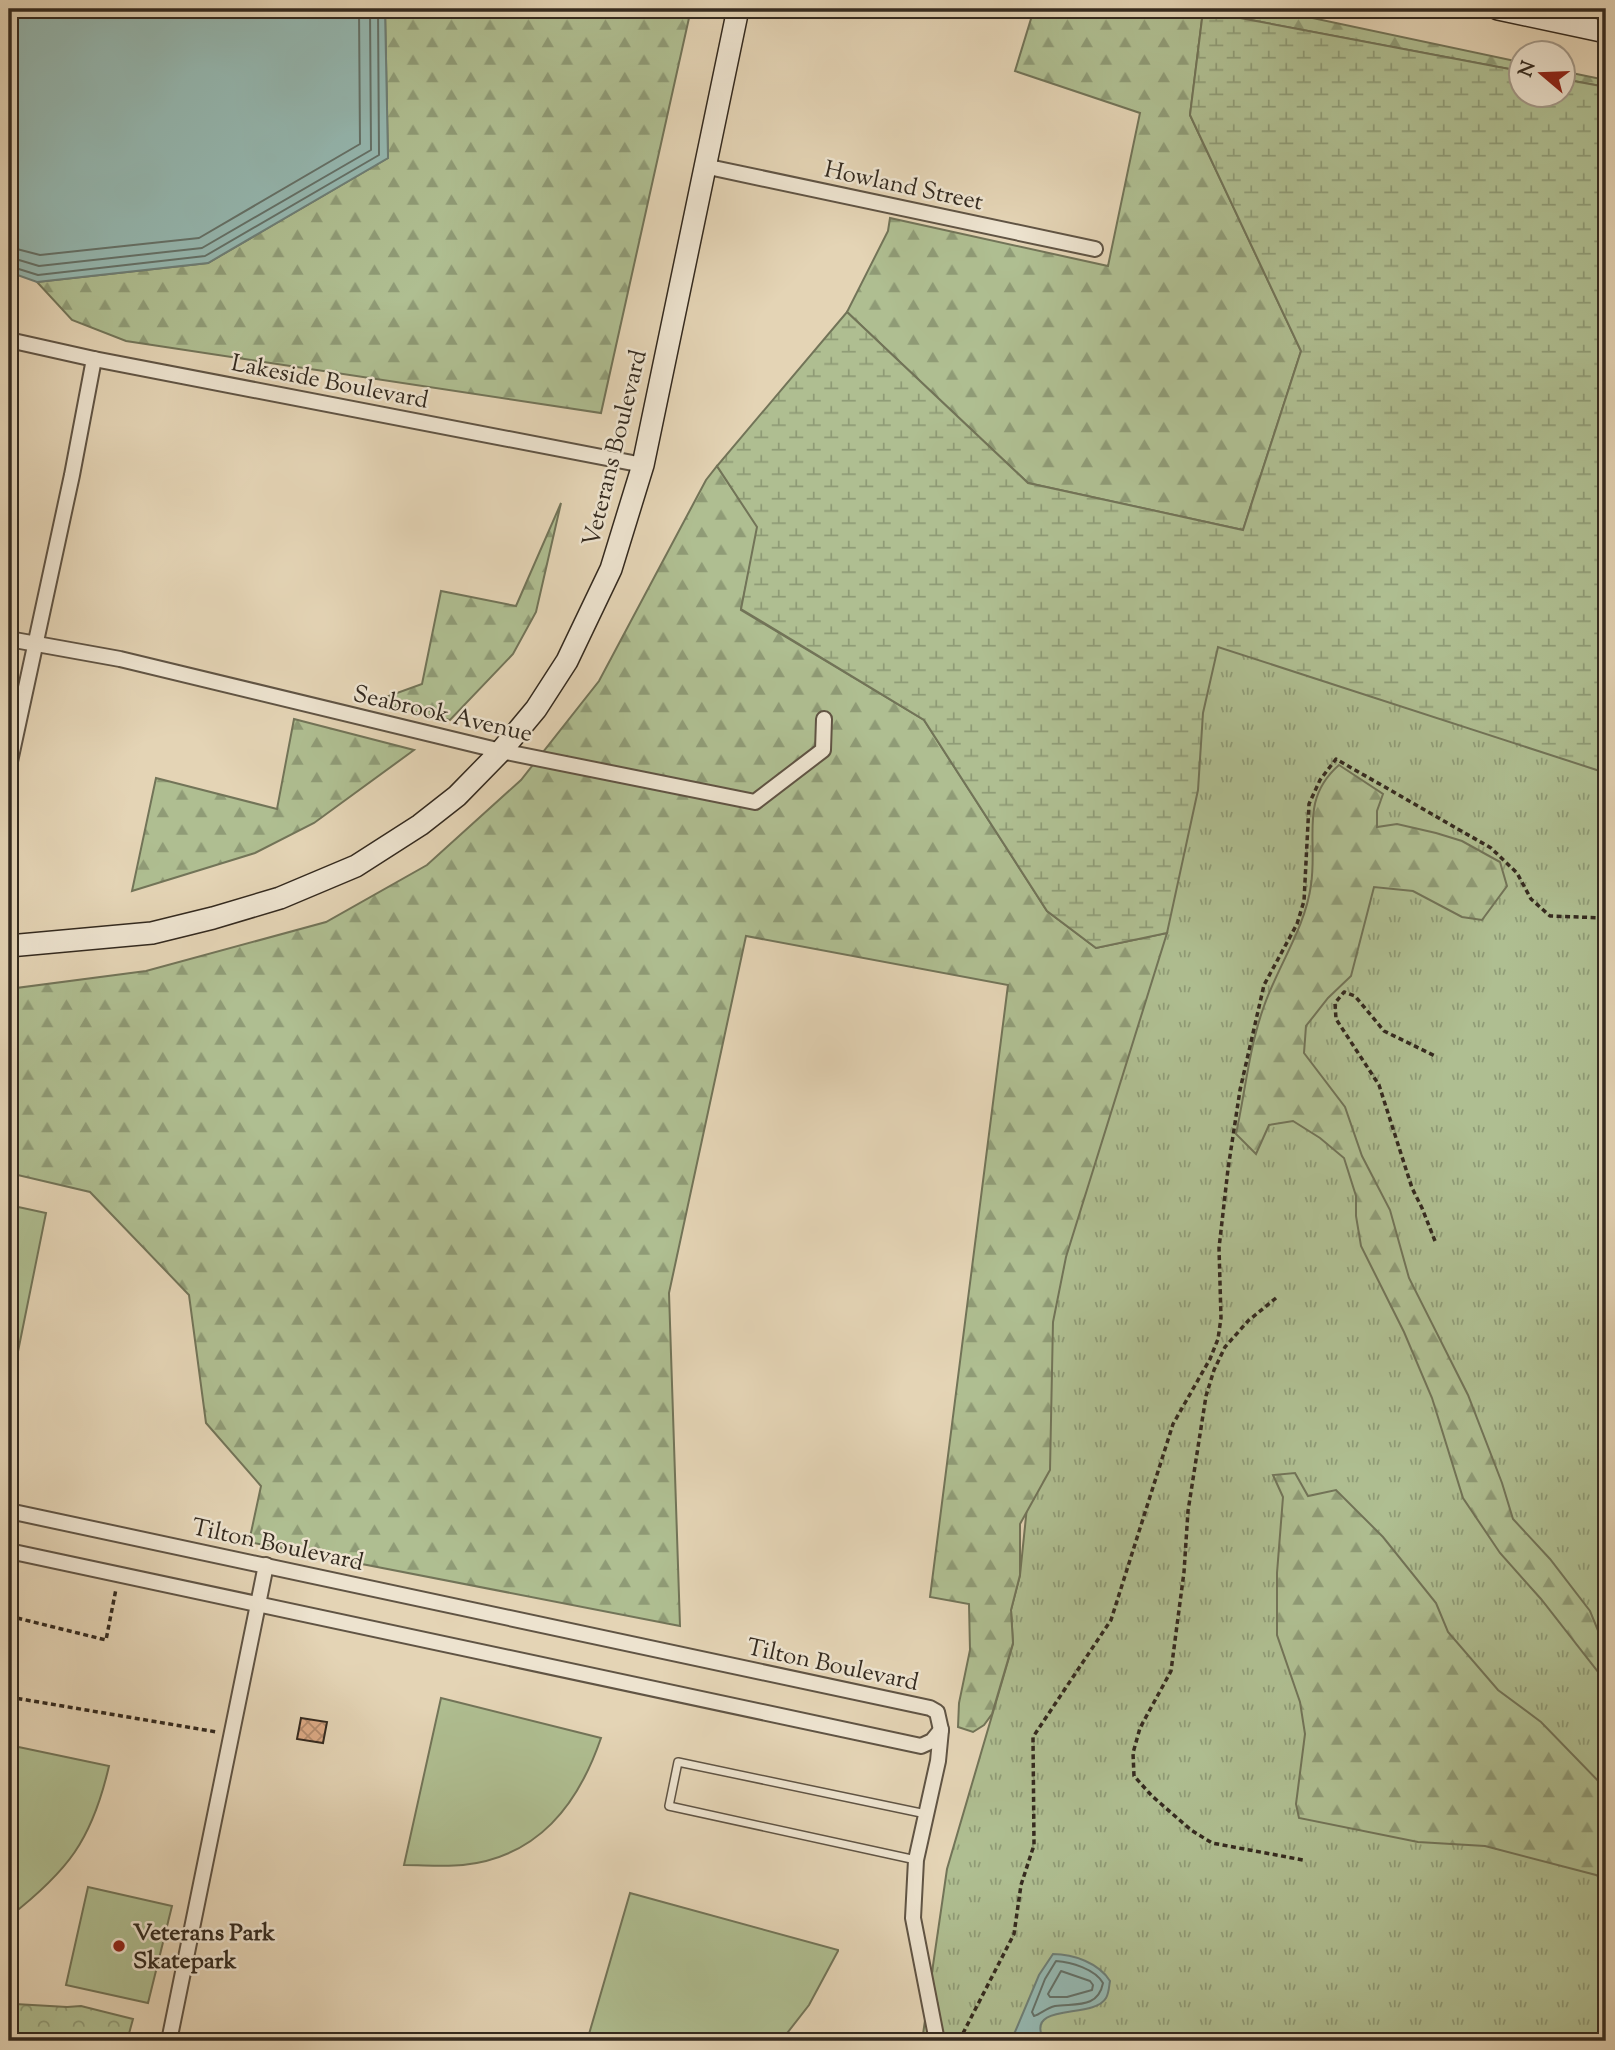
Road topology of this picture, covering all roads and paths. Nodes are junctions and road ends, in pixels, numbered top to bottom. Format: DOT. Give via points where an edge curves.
graph roads {
  1 [pos="738,9"];
  2 [pos="1498,9"];
  3 [pos="1606,32"];
  4 [pos="704,166"];
  5 [pos="1095,249"];
  6 [pos="9,340"];
  7 [pos="94,359"];
  8 [pos="643,465"];
  9 [pos="9,639"];
  10 [pos="34,645"];
  11 [pos="824,719"];
  12 [pos="501,751"];
  13 [pos="9,766"];
  14 [pos="1606,918"];
  15 [pos="9,946"];
  16 [pos="1435,1056"];
  17 [pos="1435,1241"];
  18 [pos="1276,1298"];
  19 [pos="9,1511"];
  20 [pos="9,1550"];
  21 [pos="266,1564"];
  22 [pos="119,1574"];
  23 [pos="260,1603"];
  24 [pos="9,1616"];
  25 [pos="9,1697"];
  26 [pos="941,1730"];
  27 [pos="232,1735"];
  28 [pos="926,1814"];
  29 [pos="916,1860"];
  30 [pos="1303,1860"];
  31 [pos="169,2041"];
  32 [pos="937,2041"];
  33 [pos="960,2041"];
  34 [pos="1295,2041"];
  35 [pos="1377,2041"];
  1 -- 4 [label="main road, Veterans Boulevard"];
  2 -- 3 [label="main road"];
  4 -- 5 [label="street, Howland Street"];
  4 -- 8 [label="main road, Veterans Boulevard"];
  6 -- 7 [label="street, Lakeside Boulevard"];
  7 -- 8 [label="street, Lakeside Boulevard"];
  7 -- 10 [label="street"];
  8 -- 12 [label="main road, Veterans Boulevard" via="611,569 567,661"];
  9 -- 10 [label="street, Seabrook Avenue"];
  10 -- 12 [label="street, Seabrook Avenue" via="120,659"];
  10 -- 13 [label="street"];
  11 -- 12 [label="street, Seabrook Avenue" via="823,750 755,802"];
  12 -- 15 [label="main road, Veterans Boulevard" via="457,796 420,825 356,866 279,898 152,933"];
  14 -- 33 [label="path" via="1550,916 1491,848 1336,759 1320,780 1309,804 1304,901 1297,924 1264,985 1240,1090 1219,1248 1218,1339 1173,1424 1111,1620 1032,1737 1034,1845 1021,1885 1014,1934"];
  16 -- 17 [label="path" via="1384,1031 1355,996 1344,992 1335,1003 1336,1019 1379,1085 1412,1188"];
  18 -- 30 [label="path" via="1226,1347 1206,1396 1171,1671 1140,1728 1133,1753 1134,1776 1152,1797 1212,1843"];
  19 -- 21 [label="street, Tilton Boulevard"];
  20 -- 22 [label="street"];
  21 -- 23 [label="street"];
  21 -- 26 [label="street, Tilton Boulevard" via="930,1708 937,1712"];
  22 -- 23 [label="street"];
  22 -- 24 [label="path" via="106,1640"];
  23 -- 26 [label="street" via="921,1746"];
  23 -- 27 [label="street"];
  25 -- 27 [label="path"];
  26 -- 28 [label="street"];
  27 -- 31 [label="street"];
  28 -- 29 [label="street"];
  28 -- 29 [label="lane" via="678,1762 670,1806"];
  29 -- 32 [label="street" via="913,1918"];
  34 -- 35 [label="path"];
}
